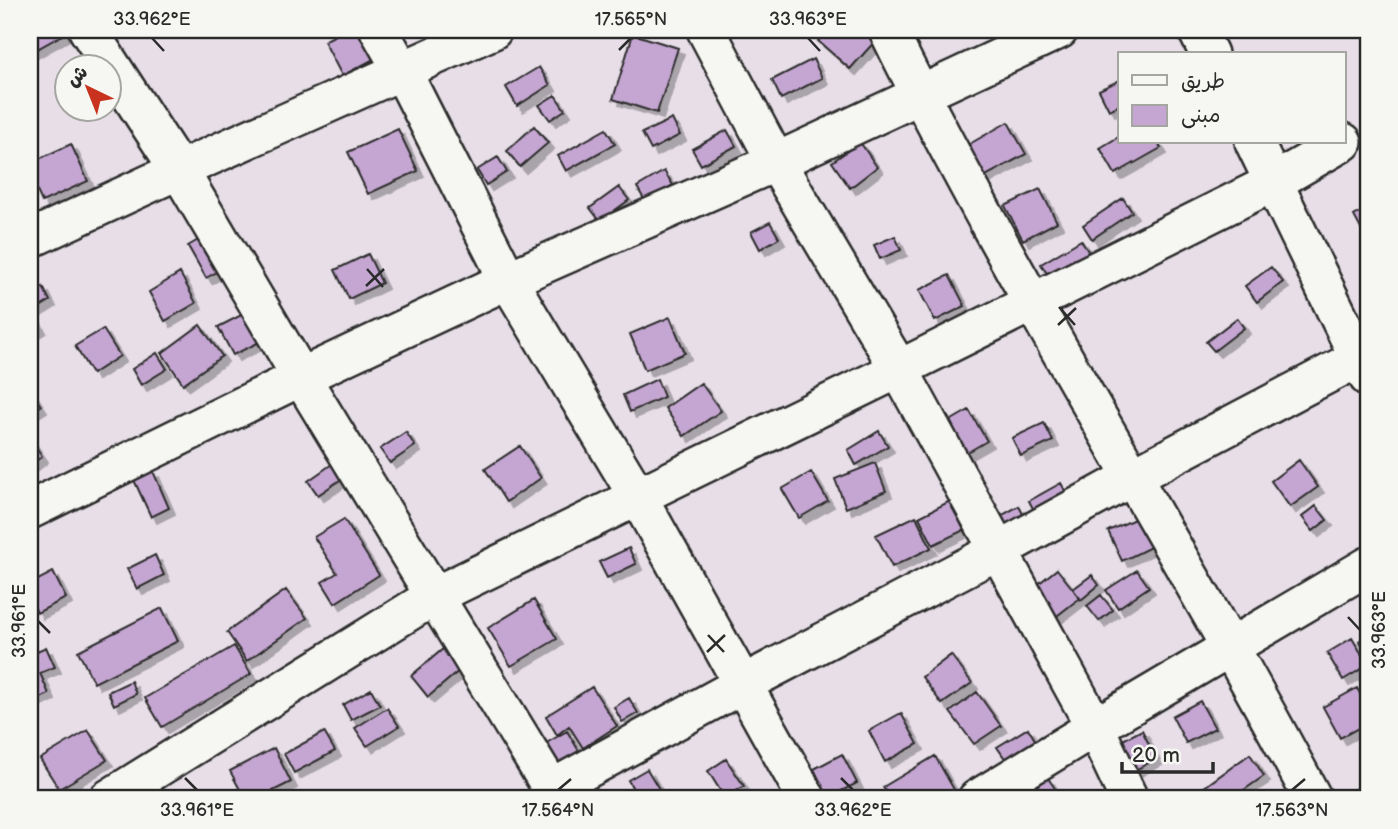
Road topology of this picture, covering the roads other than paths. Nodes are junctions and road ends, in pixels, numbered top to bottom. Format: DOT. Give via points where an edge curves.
graph roads {
  1 [pos="88,30"];
  2 [pos="379,30"];
  3 [pos="493,30"];
  4 [pos="706,30"];
  5 [pos="888,30"];
  6 [pos="1059,30"];
  7 [pos="1197,30"];
  8 [pos="1208,52"];
  9 [pos="402,71"];
  10 [pos="919,95"];
  11 [pos="1368,127"];
  12 [pos="1346,141"];
  13 [pos="1255,144"];
  14 [pos="1341,144"];
  15 [pos="776,162"];
  16 [pos="179,170"];
  17 [pos="1275,182"];
  18 [pos="30,239"];
  19 [pos="508,280"];
  20 [pos="1032,303"];
  21 [pos="1365,363"];
  22 [pos="899,369"];
  23 [pos="301,377"];
  24 [pos="1132,477"];
  25 [pos="638,497"];
  26 [pos="30,510"];
  27 [pos="998,551"];
  28 [pos="1368,566"];
  29 [pos="434,596"];
  30 [pos="1231,647"];
  31 [pos="743,684"];
  32 [pos="1095,727"];
  33 [pos="554,794"];
  34 [pos="108,799"];
  35 [pos="807,799"];
  36 [pos="977,799"];
  37 [pos="1129,799"];
  38 [pos="1312,799"];
  1 -- 16 [label="street"];
  2 -- 9 [label="street"];
  3 -- 9 [label="street"];
  4 -- 15 [label="street"];
  5 -- 10 [label="street"];
  6 -- 10 [label="street"];
  7 -- 8 [label="street"];
  9 -- 16 [label="street"];
  9 -- 19 [label="street"];
  10 -- 15 [label="street"];
  10 -- 20 [label="street"];
  11 -- 12 [label="street"];
  13 -- 17 [label="street"];
  14 -- 17 [label="street"];
  15 -- 19 [label="street"];
  15 -- 22 [label="street"];
  16 -- 18 [label="street"];
  16 -- 23 [label="street"];
  17 -- 20 [label="street"];
  17 -- 21 [label="street"];
  19 -- 23 [label="street"];
  19 -- 25 [label="street"];
  20 -- 22 [label="street"];
  20 -- 24 [label="street"];
  21 -- 24 [label="street"];
  22 -- 25 [label="street"];
  22 -- 27 [label="street"];
  23 -- 26 [label="street"];
  23 -- 29 [label="street"];
  24 -- 27 [label="street"];
  24 -- 30 [label="street"];
  25 -- 29 [label="street"];
  25 -- 31 [label="street"];
  27 -- 31 [label="street"];
  27 -- 32 [label="street"];
  28 -- 30 [label="street"];
  29 -- 33 [label="street"];
  29 -- 34 [label="street"];
  30 -- 32 [label="street"];
  30 -- 38 [label="street"];
  31 -- 33 [label="street"];
  31 -- 35 [label="street"];
  32 -- 36 [label="street"];
  32 -- 37 [label="street"];
}
